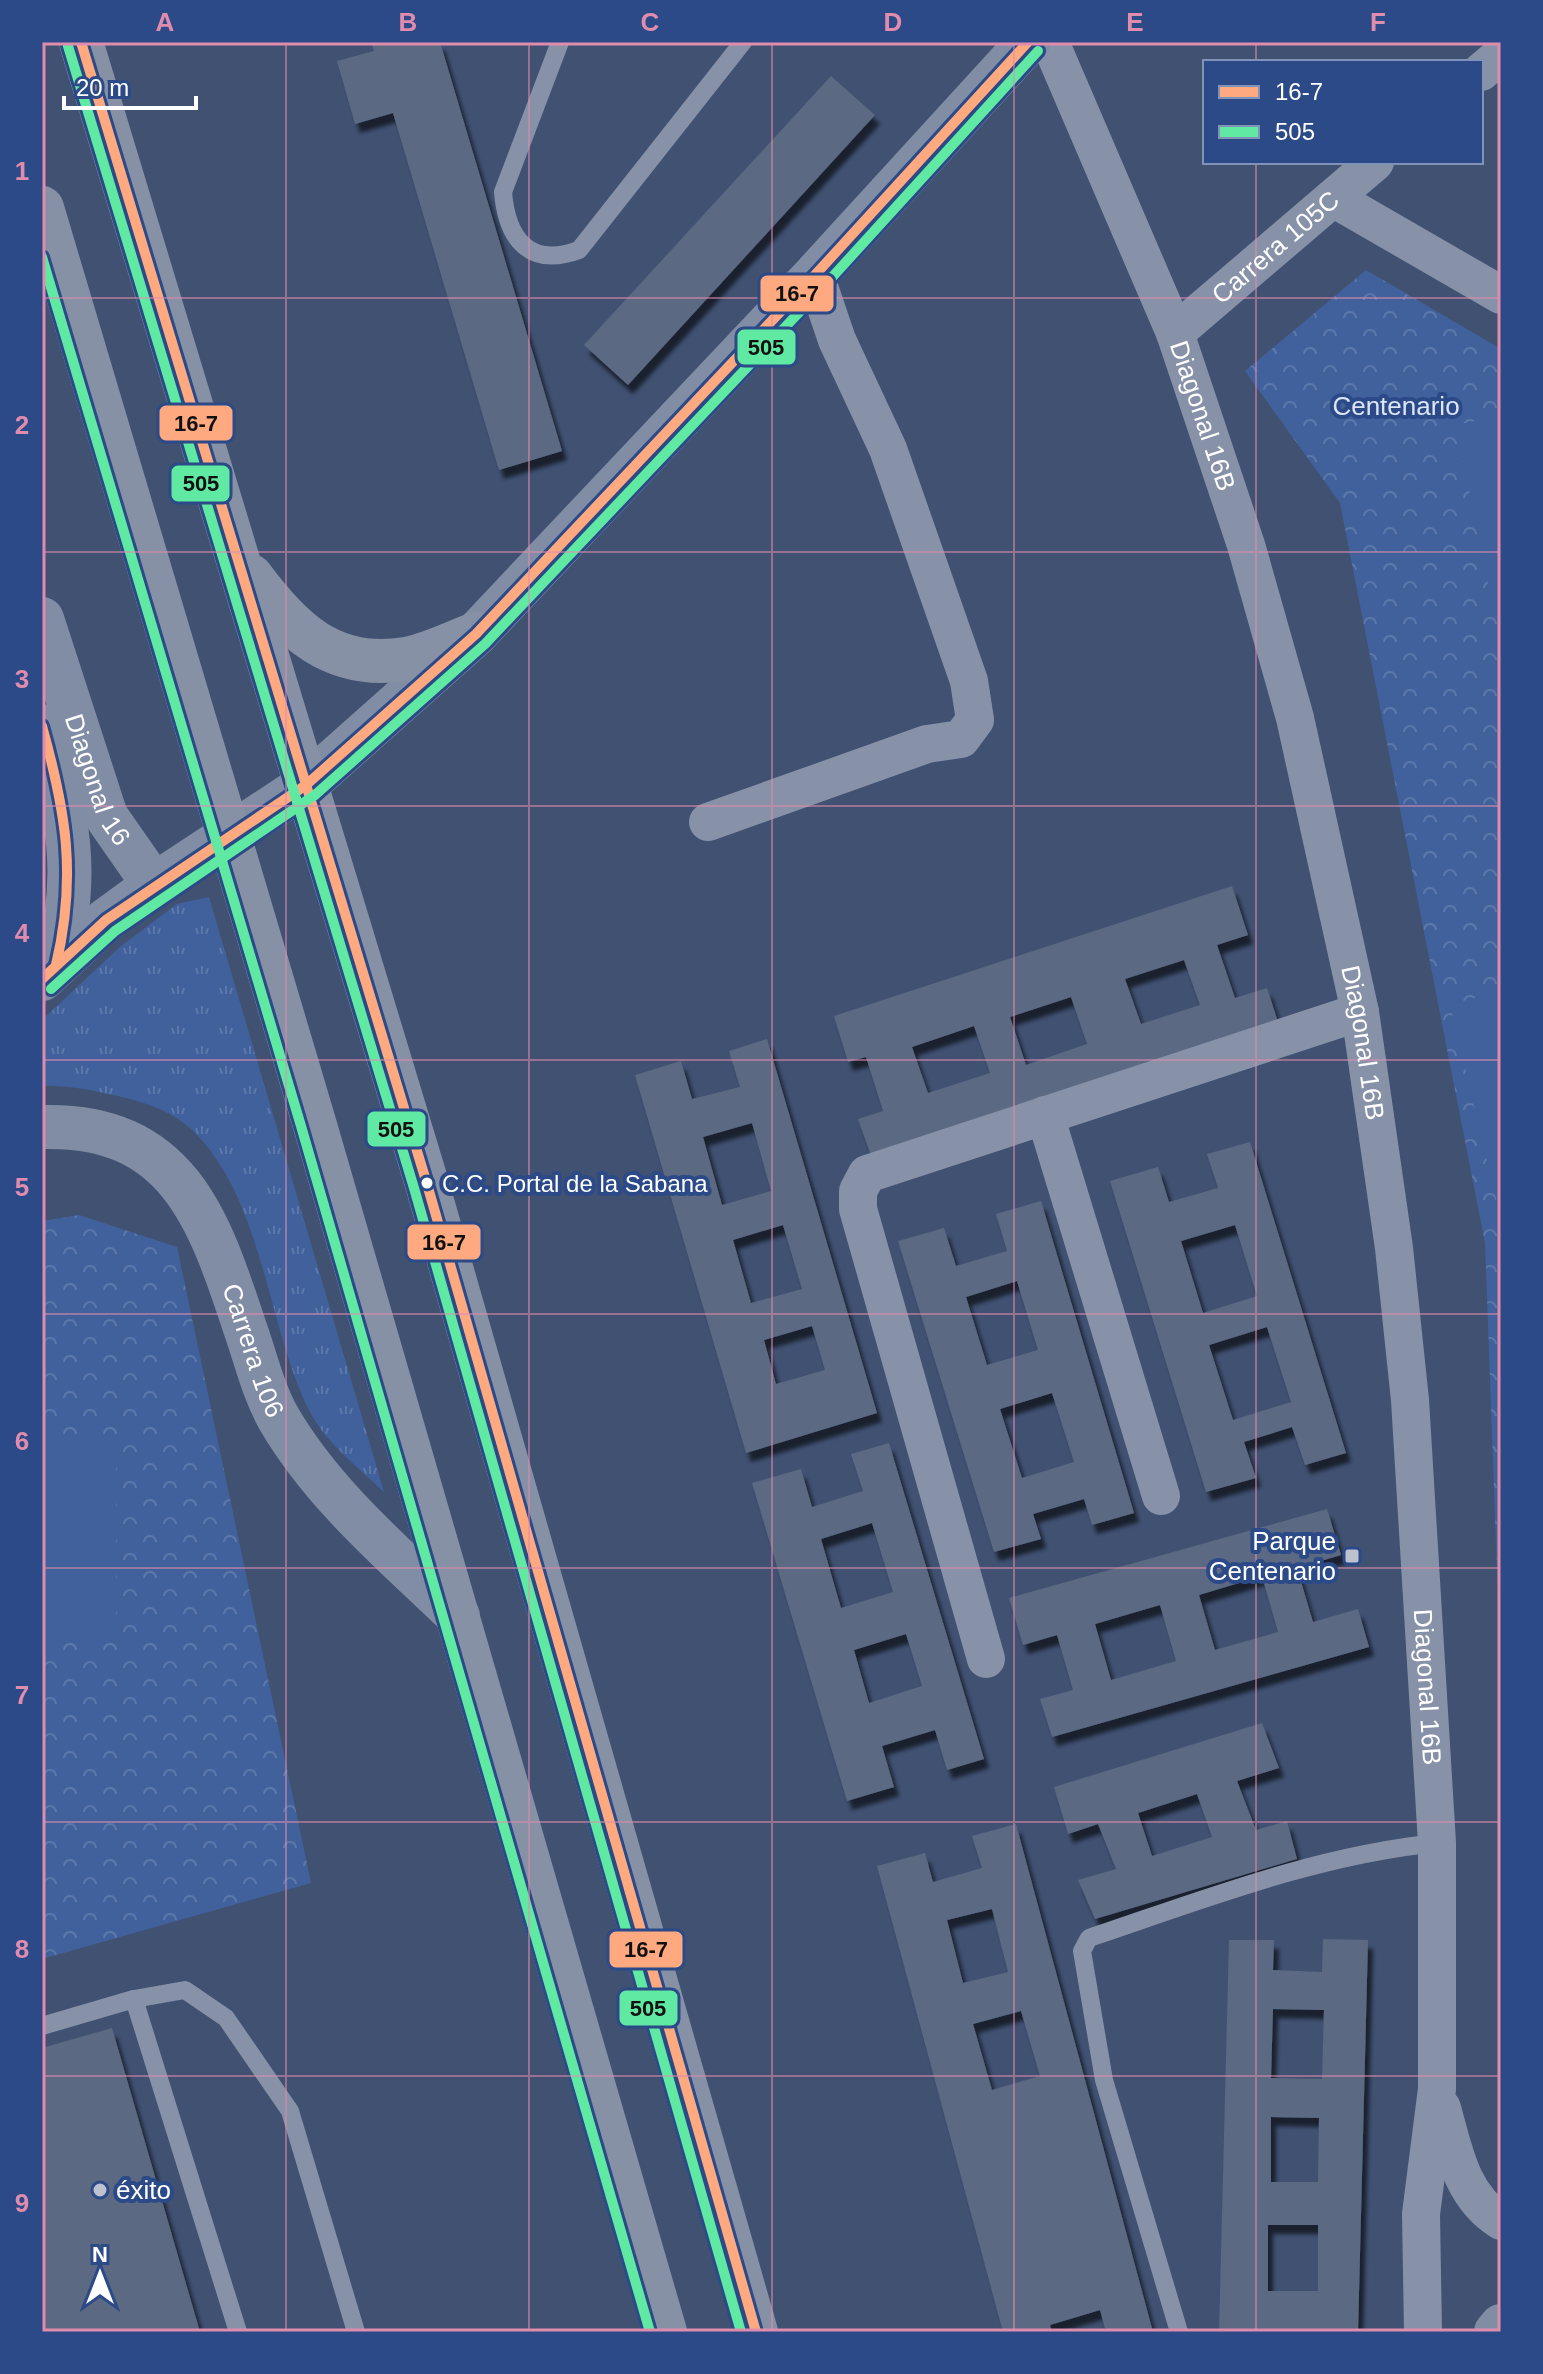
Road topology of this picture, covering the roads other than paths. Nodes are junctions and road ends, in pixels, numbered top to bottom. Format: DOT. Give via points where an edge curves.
graph roads {
  1 [pos="81,42"];
  2 [pos="560,42"];
  3 [pos="743,42"];
  4 [pos="1028,42"];
  5 [pos="1050,42"];
  6 [pos="1501,55"];
  7 [pos="1483,70"];
  8 [pos="1373,164"];
  9 [pos="1333,198"];
  10 [pos="42,208"];
  11 [pos="815,275"];
  12 [pos="1501,295"];
  13 [pos="1175,333"];
  14 [pos="237,558"];
  15 [pos="42,619"];
  16 [pos="476,634"];
  17 [pos="42,726"];
  18 [pos="306,785"];
  19 [pos="708,822"];
  20 [pos="229,835"];
  21 [pos="154,885"];
  22 [pos="49,972"];
  23 [pos="1360,1012"];
  24 [pos="1045,1115"];
  25 [pos="42,1127"];
  26 [pos="1161,1496"];
  27 [pos="458,1616"];
  28 [pos="986,1659"];
  29 [pos="1437,1843"];
  30 [pos="134,1999"];
  31 [pos="42,2026"];
  32 [pos="1437,2089"];
  33 [pos="1501,2221"];
  34 [pos="1501,2326"];
  35 [pos="238,2332"];
  36 [pos="356,2332"];
  37 [pos="665,2332"];
  38 [pos="756,2332"];
  39 [pos="1179,2332"];
  40 [pos="1423,2332"];
  41 [pos="1496,2332"];
  1 -- 14 [label="main road"];
  2 -- 3 [label="lane" via="503,192 505,217 525,248 556,258 579,250"];
  4 -- 11 [label="street"];
  5 -- 13 [label="street, Diagonal 16B"];
  6 -- 7 [label="street"];
  8 -- 9 [label="street, Carrera 105C"];
  9 -- 12 [label="street"];
  9 -- 13 [label="street, Carrera 105C"];
  10 -- 20 [label="main road"];
  11 -- 16 [label="street"];
  11 -- 19 [label="street" via="837,340 888,449 969,681 975,720 961,739 927,744"];
  13 -- 23 [label="street, Diagonal 16B" via="1246,545 1295,718"];
  14 -- 16 [label="main road" via="276,609 333,654 406,659"];
  14 -- 18 [label="main road"];
  15 -- 21 [label="street, Diagonal 16" via="106,816"];
  16 -- 18 [label="street"];
  17 -- 22 [label="street, Diagonal 16" via="66,813 70,851 71,891"];
  18 -- 20 [label="street"];
  18 -- 38 [label="main road" via="427,1184"];
  20 -- 21 [label="street"];
  20 -- 27 [label="main road"];
  21 -- 22 [label="street"];
  23 -- 24 [label="street"];
  23 -- 29 [label="street, Diagonal 16B" via="1410,1400"];
  24 -- 26 [label="street"];
  24 -- 28 [label="street" via="867,1174 858,1191 858,1209"];
  25 -- 27 [label="street, Carrera 106" via="107,1132 162,1164 185,1188 207,1224 279,1418 342,1503"];
  27 -- 37 [label="main road"];
  29 -- 32 [label="street, Diagonal 16B"];
  29 -- 39 [label="lane" via="1373,1850 1227,1892 1089,1938 1082,1951 1104,2080"];
  30 -- 31 [label="lane"];
  30 -- 35 [label="lane"];
  30 -- 36 [label="lane" via="185,1990 226,2018 290,2111"];
  32 -- 33 [label="street, Diagonal 16B" via="1466,2185 1481,2209"];
  32 -- 40 [label="street, Diagonal 16B" via="1421,2214"];
  34 -- 41 [label="street"];
}
